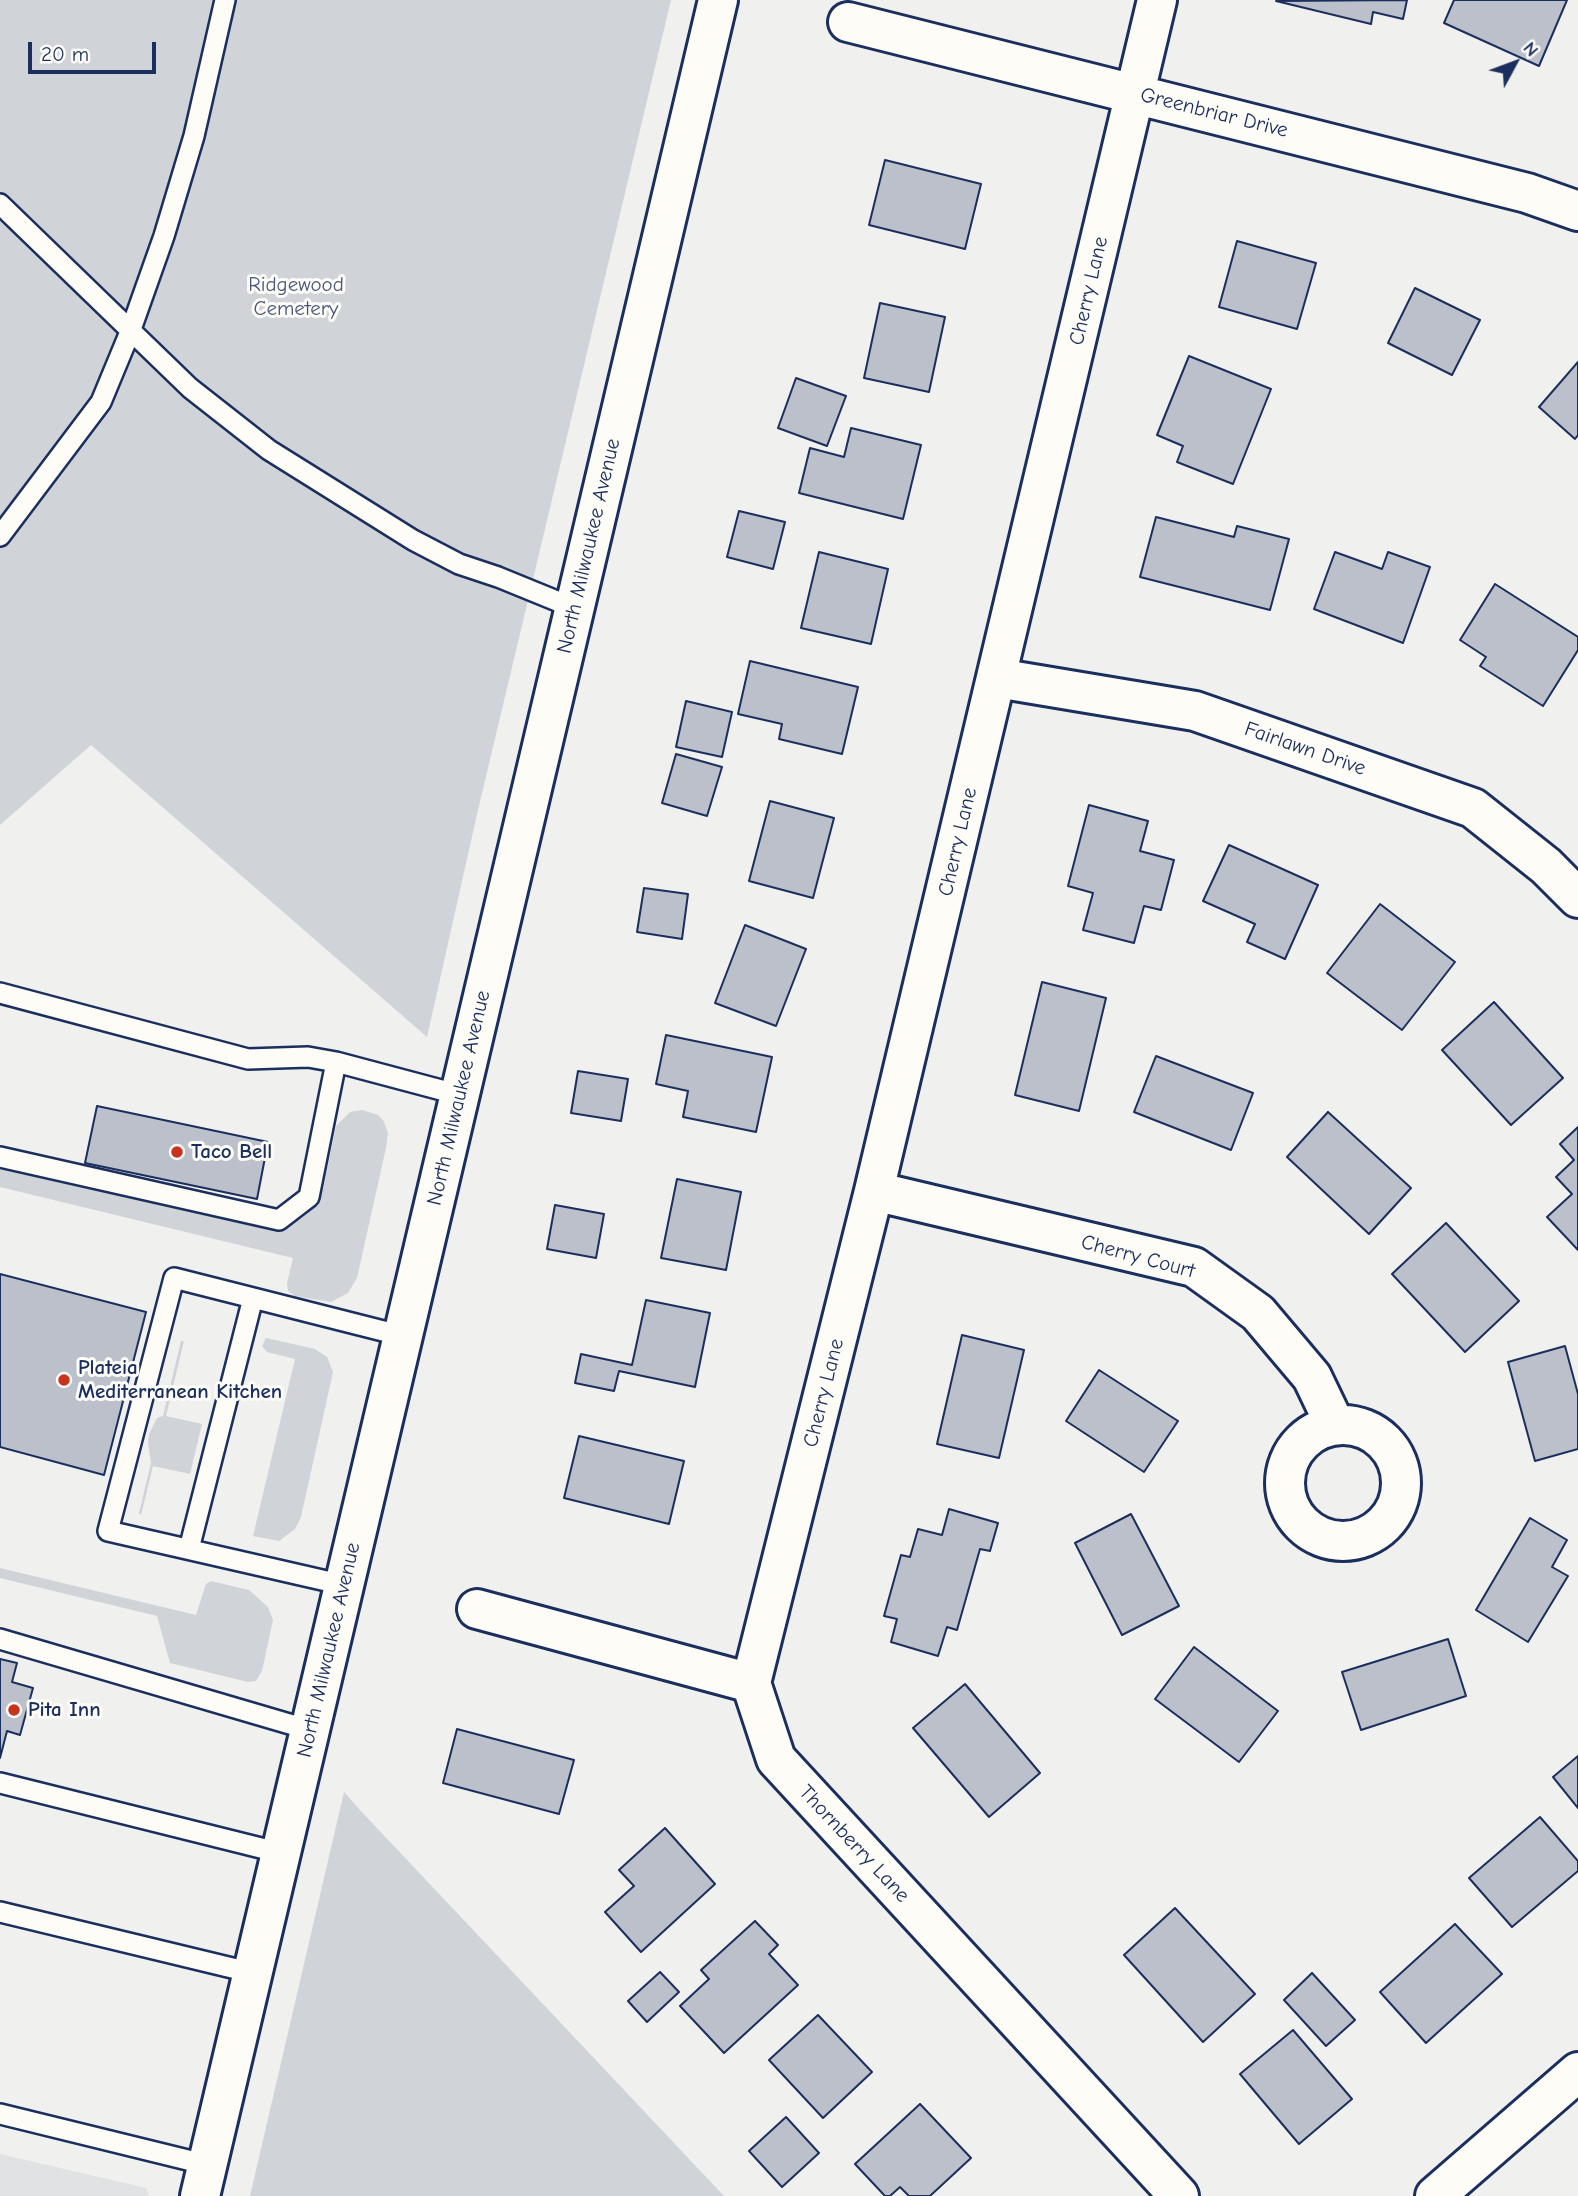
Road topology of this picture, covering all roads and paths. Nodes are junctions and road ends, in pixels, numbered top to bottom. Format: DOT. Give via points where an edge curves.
graph roads {
  1 [pos="225,0"];
  2 [pos="718,0"];
  3 [pos="1157,0"];
  4 [pos="848,22"];
  5 [pos="1135,93"];
  6 [pos="0,204"];
  7 [pos="1578,211"];
  8 [pos="130,332"];
  9 [pos="0,536"];
  10 [pos="574,608"];
  11 [pos="998,678"];
  12 [pos="1578,898"];
  13 [pos="0,993"];
  14 [pos="336,1062"];
  15 [pos="460,1095"];
  16 [pos="0,1157"];
  17 [pos="874,1191"];
  18 [pos="253,1298"];
  19 [pos="403,1336"];
  20 [pos="1335,1425"];
  21 [pos="189,1549"];
  22 [pos="344,1585"];
  23 [pos="477,1609"];
  24 [pos="0,1639"];
  25 [pos="751,1683"];
  26 [pos="310,1730"];
  27 [pos="0,1783"];
  28 [pos="281,1853"];
  29 [pos="0,1912"];
  30 [pos="253,1973"];
  31 [pos="1578,2071"];
  32 [pos="0,2114"];
  33 [pos="204,2180"];
  34 [pos="1179,2196"];
  35 [pos="1435,2196"];
  1 -- 8 [label="lane" via="194,136"];
  2 -- 10 [label="street, North Milwaukee Avenue"];
  3 -- 5 [label="street, Cherry Lane"];
  4 -- 5 [label="street, Greenbriar Drive"];
  5 -- 7 [label="street, Greenbriar Drive" via="1527,193"];
  5 -- 11 [label="street, Cherry Lane"];
  6 -- 8 [label="lane"];
  8 -- 9 [label="lane" via="101,402"];
  8 -- 10 [label="lane" via="190,388 269,450 352,503 458,564"];
  10 -- 15 [label="street, North Milwaukee Avenue"];
  11 -- 12 [label="street, Fairlawn Drive" via="1195,711 1473,808"];
  11 -- 17 [label="street, Cherry Lane"];
  13 -- 14 [label="lane" via="248,1059 308,1057"];
  14 -- 15 [label="lane"];
  14 -- 16 [label="lane" via="309,1196 279,1220"];
  15 -- 19 [label="street, North Milwaukee Avenue"];
  17 -- 20 [label="street, Cherry Court" via="1194,1267 1258,1313 1312,1377"];
  17 -- 25 [label="street, Cherry Lane"];
  18 -- 19 [label="lane"];
  18 -- 21 [label="lane"];
  18 -- 21 [label="lane" via="174,1278 108,1531"];
  19 -- 22 [label="street, North Milwaukee Avenue"];
  21 -- 22 [label="lane"];
  22 -- 26 [label="street, North Milwaukee Avenue"];
  23 -- 25 [label="street"];
  24 -- 26 [label="lane"];
  25 -- 34 [label="street, Thornberry Lane" via="776,1759"];
  26 -- 28 [label="street, North Milwaukee Avenue"];
  27 -- 28 [label="lane"];
  28 -- 30 [label="street, North Milwaukee Avenue"];
  29 -- 30 [label="lane"];
  30 -- 33 [label="street, North Milwaukee Avenue"];
  31 -- 35 [label="street"];
  32 -- 33 [label="lane"];
}
